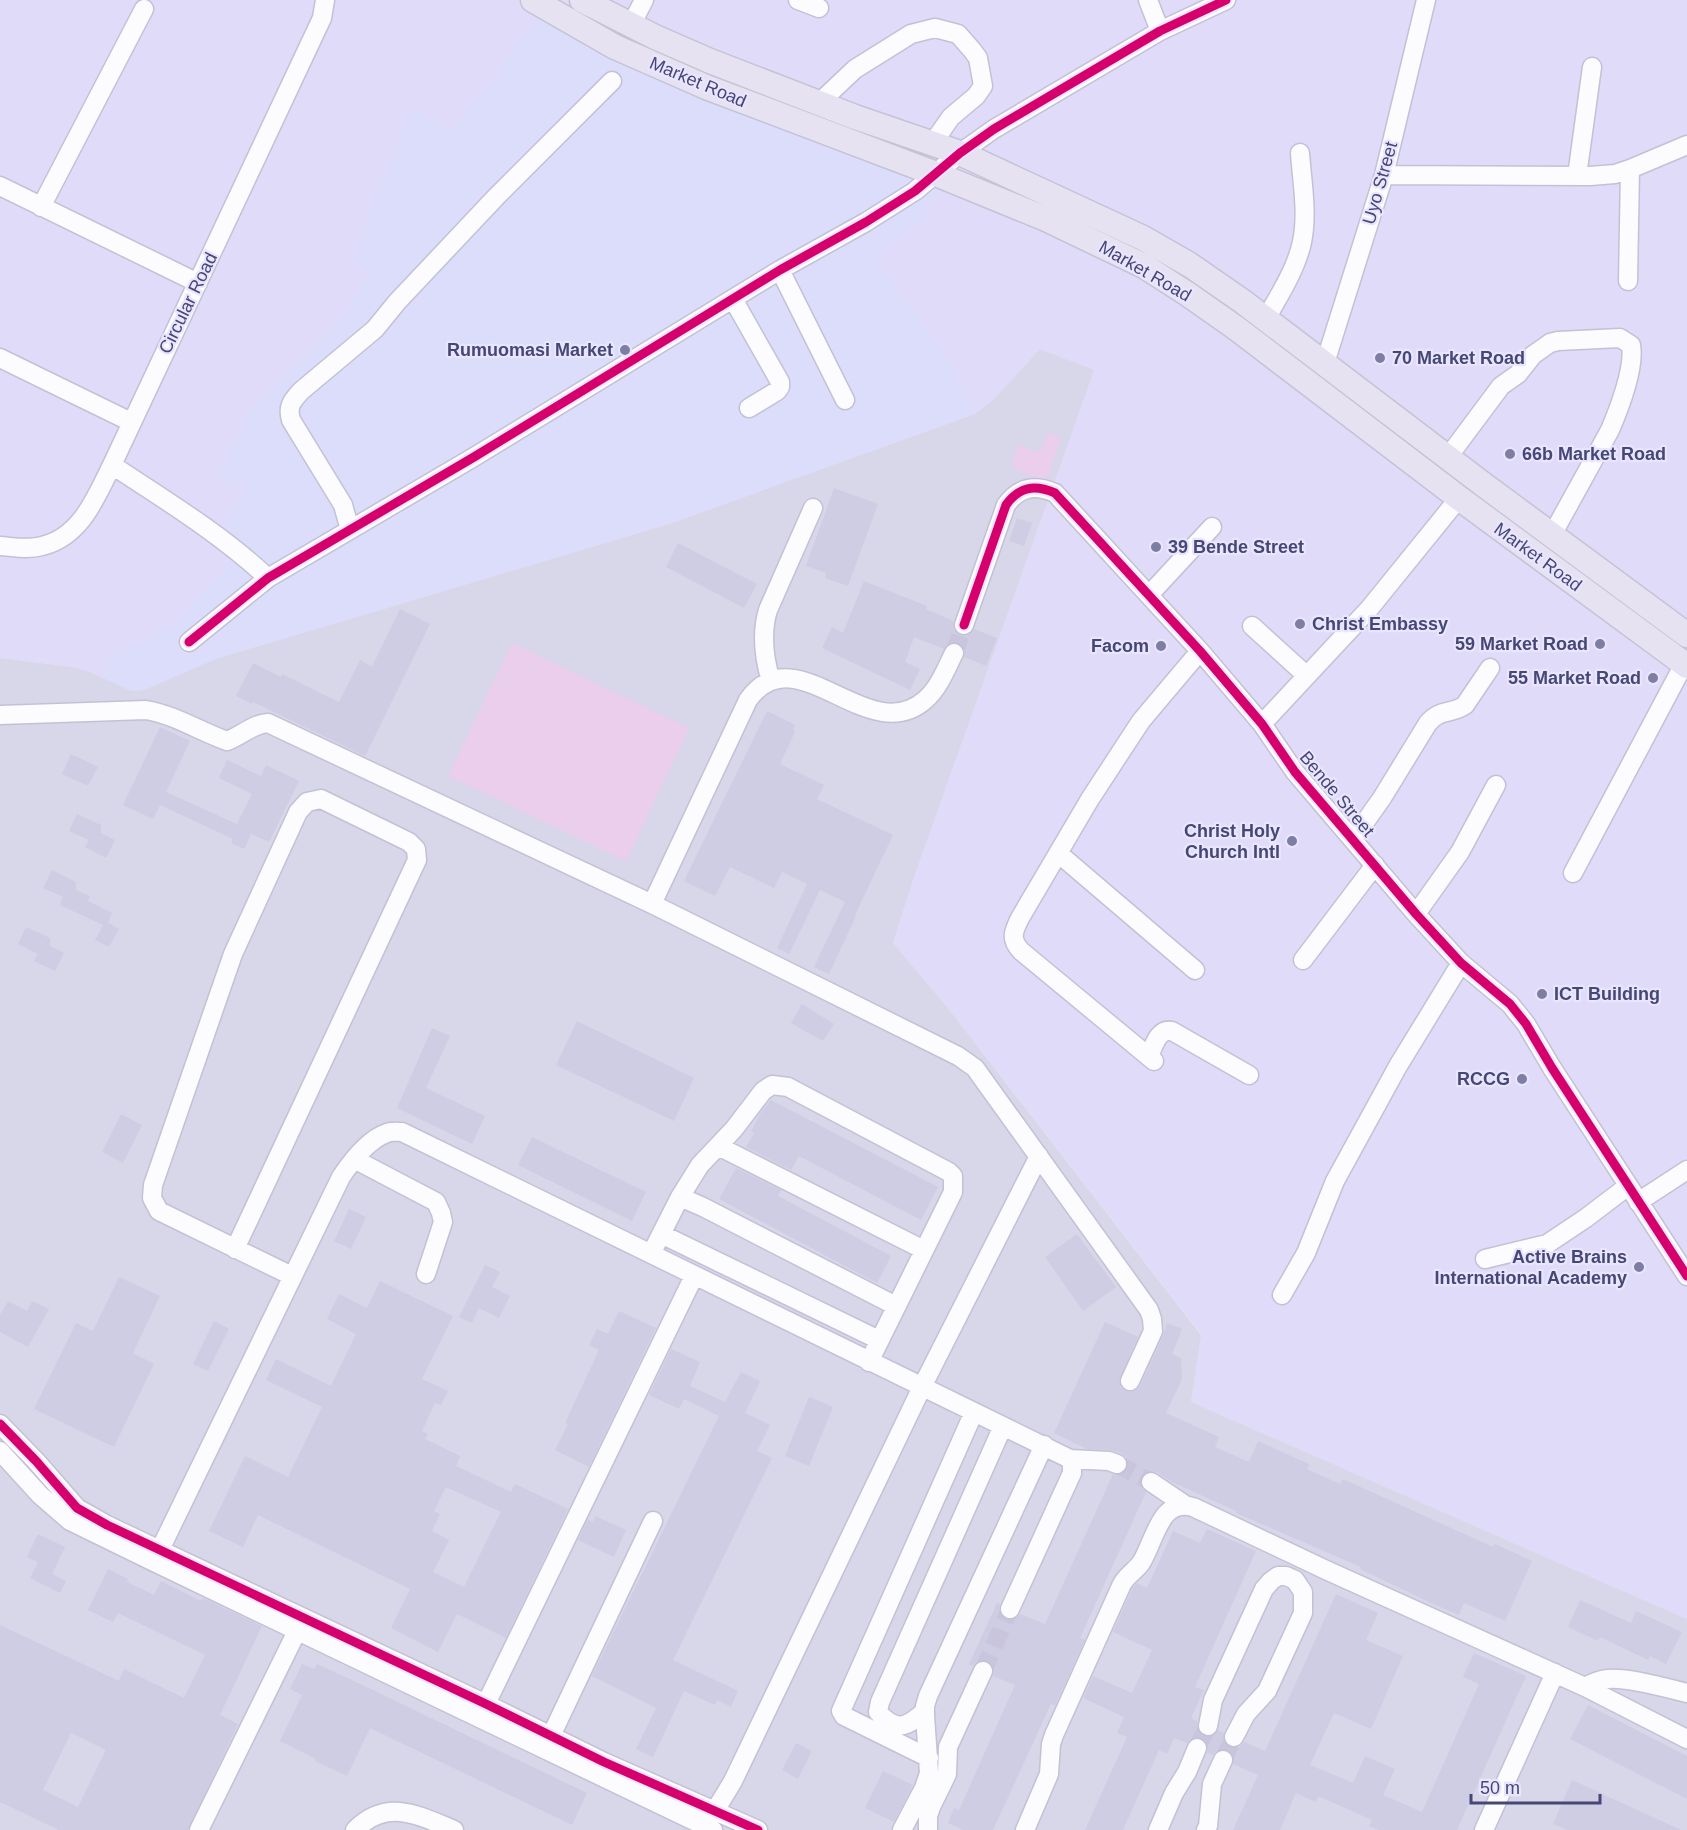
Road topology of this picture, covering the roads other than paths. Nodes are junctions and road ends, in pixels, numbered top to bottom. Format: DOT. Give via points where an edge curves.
graph roads {
  1 [pos="325,0"];
  2 [pos="533,0"];
  3 [pos="582,0"];
  4 [pos="644,0"];
  5 [pos="798,0"];
  6 [pos="1148,0"];
  7 [pos="1226,0"];
  8 [pos="1426,0"];
  9 [pos="819,8"];
  10 [pos="144,9"];
  11 [pos="631,26"];
  12 [pos="1160,31"];
  13 [pos="1592,67"];
  14 [pos="612,81"];
  15 [pos="819,103"];
  16 [pos="932,144"];
  17 [pos="1687,145"];
  18 [pos="960,153"];
  19 [pos="1300,153"];
  20 [pos="1630,169"];
  21 [pos="936,174"];
  22 [pos="1384,175"];
  23 [pos="1577,176"];
  24 [pos="0,186"];
  25 [pos="41,207"];
  26 [pos="780,270"];
  27 [pos="1628,281"];
  28 [pos="198,283"];
  29 [pos="733,299"];
  30 [pos="1266,319"];
  31 [pos="0,358"];
  32 [pos="1324,363"];
  33 [pos="845,400"];
  34 [pos="749,408"];
  35 [pos="131,422"];
  36 [pos="1448,457"];
  37 [pos="112,465"];
  38 [pos="1459,498"];
  39 [pos="813,508"];
  40 [pos="1212,527"];
  41 [pos="350,530"];
  42 [pos="1552,536"];
  43 [pos="0,546"];
  44 [pos="268,578"];
  45 [pos="1149,595"];
  46 [pos="964,626"];
  47 [pos="1252,626"];
  48 [pos="1687,634"];
  49 [pos="189,642"];
  50 [pos="1200,651"];
  51 [pos="954,653"];
  52 [pos="1686,665"];
  53 [pos="1490,668"];
  54 [pos="1307,676"];
  55 [pos="771,681"];
  56 [pos="0,715"];
  57 [pos="1262,724"];
  58 [pos="1496,785"];
  59 [pos="1353,839"];
  60 [pos="1058,853"];
  61 [pos="1375,865"];
  62 [pos="1574,873"];
  63 [pos="652,904"];
  64 [pos="1416,914"];
  65 [pos="1302,960"];
  66 [pos="1461,963"];
  67 [pos="1195,970"];
  68 [pos="1249,1075"];
  69 [pos="718,1146"];
  70 [pos="1039,1156"];
  71 [pos="354,1159"];
  72 [pos="1687,1170"];
  73 [pos="1628,1186"];
  74 [pos="680,1197"];
  75 [pos="1638,1202"];
  76 [pos="661,1234"];
  77 [pos="235,1249"];
  78 [pos="924,1250"];
  79 [pos="651,1254"];
  80 [pos="1485,1259"];
  81 [pos="426,1274"];
  82 [pos="292,1276"];
  83 [pos="694,1276"];
  84 [pos="1687,1276"];
  85 [pos="1282,1295"];
  86 [pos="896,1306"];
  87 [pos="879,1340"];
  88 [pos="870,1362"];
  89 [pos="1130,1381"];
  90 [pos="922,1387"];
  91 [pos="974,1412"];
  92 [pos="0,1424"];
  93 [pos="1003,1426"];
  94 [pos="1044,1445"];
  95 [pos="0,1451"];
  96 [pos="1070,1459"];
  97 [pos="1117,1464"];
  98 [pos="1151,1482"];
  99 [pos="1185,1504"];
  100 [pos="653,1521"];
  101 [pos="157,1556"];
  102 [pos="1326,1570"];
  103 [pos="1303,1592"];
  104 [pos="1010,1609"];
  105 [pos="300,1624"];
  106 [pos="983,1671"];
  107 [pos="1555,1673"];
  108 [pos="1585,1687"];
  109 [pos="1687,1693"];
  110 [pos="483,1711"];
  111 [pos="925,1712"];
  112 [pos="1208,1726"];
  113 [pos="551,1736"];
  114 [pos="1234,1737"];
  115 [pos="1687,1739"];
  116 [pos="1197,1748"];
  117 [pos="929,1758"];
  118 [pos="1223,1760"];
  119 [pos="1187,1772"];
  120 [pos="1212,1784"];
  121 [pos="716,1811"];
  122 [pos="706,1829"];
  123 [pos="200,1830"];
  124 [pos="356,1830"];
  125 [pos="454,1830"];
  126 [pos="758,1830"];
  127 [pos="902,1830"];
  128 [pos="928,1830"];
  129 [pos="1025,1830"];
  130 [pos="1158,1830"];
  131 [pos="1206,1830"];
  132 [pos="1484,1830"];
  1 -- 28 [label="street, Circular Road" via="322,18"];
  2 -- 21 [label="main road, Market Road" via="615,47 696,82"];
  3 -- 11 [label="main road, Market Road"];
  4 -- 11 [label="street"];
  5 -- 9 [label="street"];
  6 -- 12 [label="street"];
  7 -- 12 [label="street"];
  8 -- 22 [label="street, Uyo Street"];
  10 -- 25 [label="street"];
  11 -- 15 [label="main road, Market Road"];
  12 -- 18 [label="street"];
  13 -- 23 [label="street"];
  14 -- 41 [label="street" via="495,197 375,329 292,401 291,420 343,505"];
  15 -- 16 [label="main road, Market Road"];
  15 -- 16 [label="street" via="855,69 911,34 935,28 958,34 978,58 983,86 951,117"];
  16 -- 18 [label="main road, Market Road"];
  17 -- 20 [label="street"];
  18 -- 21 [label="street"];
  18 -- 30 [label="main road, Market Road" via="1143,238 1190,265"];
  19 -- 30 [label="street" via="1305,213 1302,243 1293,270"];
  20 -- 23 [label="street" via="1616,174"];
  20 -- 27 [label="street"];
  21 -- 26 [label="street" via="866,222"];
  21 -- 38 [label="main road, Market Road" via="1046,219 1144,266 1236,328"];
  22 -- 23 [label="street"];
  22 -- 32 [label="street, Uyo Street"];
  24 -- 25 [label="street"];
  25 -- 28 [label="street"];
  26 -- 29 [label="street"];
  26 -- 33 [label="street"];
  28 -- 35 [label="street, Circular Road"];
  29 -- 34 [label="street" via="780,382 777,391"];
  29 -- 41 [label="street"];
  30 -- 32 [label="main road, Market Road"];
  31 -- 35 [label="street"];
  32 -- 36 [label="main road, Market Road"];
  35 -- 37 [label="street, Circular Road"];
  36 -- 42 [label="main road, Market Road"];
  36 -- 42 [label="street" via="1501,386 1550,343 1620,338 1627,341 1631,345 1632,363 1617,414"];
  37 -- 43 [label="street, Circular Road" via="89,510 73,530 40,547"];
  37 -- 44 [label="street" via="246,556"];
  38 -- 52 [label="main road, Market Road"];
  38 -- 54 [label="street" via="1369,609"];
  39 -- 55 [label="street" via="765,621 764,651"];
  40 -- 45 [label="street"];
  41 -- 44 [label="street"];
  42 -- 48 [label="main road, Market Road"];
  44 -- 49 [label="street"];
  45 -- 46 [label="street, Bende Street" via="1055,493 1044,488 1022,489 1006,505"];
  45 -- 50 [label="street, Bende Street"];
  47 -- 54 [label="street"];
  50 -- 57 [label="street, Bende Street"];
  50 -- 60 [label="street" via="1141,721"];
  51 -- 55 [label="street" via="927,699 903,713 870,709 792,678"];
  52 -- 62 [label="street"];
  53 -- 59 [label="street" via="1465,705 1441,712 1428,723"];
  54 -- 57 [label="street"];
  55 -- 63 [label="street" via="748,700"];
  56 -- 63 [label="street" via="146,710 227,741 258,724 268,723"];
  57 -- 59 [label="street, Bende Street" via="1295,772"];
  58 -- 64 [label="street" via="1461,852"];
  59 -- 61 [label="street, Bende Street"];
  60 -- 67 [label="street"];
  60 -- 68 [label="street" via="1014,929 1013,940 1021,951 1152,1059 1166,1030"];
  61 -- 64 [label="street, Bende Street"];
  61 -- 65 [label="street"];
  63 -- 70 [label="street" via="958,1056 975,1068"];
  64 -- 66 [label="street, Bende Street"];
  66 -- 73 [label="street, Bende Street" via="1510,1004 1526,1024"];
  66 -- 85 [label="street" via="1398,1066 1335,1181 1306,1253"];
  69 -- 74 [label="street" via="700,1165"];
  69 -- 78 [label="street"];
  69 -- 78 [label="street" via="763,1091 772,1085 788,1087 953,1176 953,1192"];
  70 -- 89 [label="street" via="1149,1310 1153,1331"];
  70 -- 90 [label="street"];
  71 -- 79 [label="street" via="376,1138 388,1132 402,1132"];
  71 -- 81 [label="street" via="436,1202 443,1222"];
  71 -- 82 [label="street" via="340,1177"];
  72 -- 75 [label="street"];
  73 -- 75 [label="street, Bende Street"];
  73 -- 80 [label="street" via="1547,1244"];
  74 -- 76 [label="street"];
  74 -- 86 [label="street"];
  75 -- 84 [label="street, Bende Street"];
  76 -- 79 [label="street"];
  76 -- 87 [label="street"];
  77 -- 77 [label="street" via="417,860 416,849 410,842 321,799 307,802 298,812 233,954 153,1185 152,1198 159,1211"];
  77 -- 82 [label="street"];
  78 -- 86 [label="street"];
  79 -- 83 [label="street"];
  82 -- 101 [label="street"];
  83 -- 88 [label="street"];
  83 -- 110 [label="street"];
  86 -- 87 [label="street"];
  87 -- 88 [label="street"];
  88 -- 90 [label="street"];
  90 -- 91 [label="street"];
  90 -- 121 [label="street"];
  91 -- 93 [label="street"];
  91 -- 117 [label="street" via="841,1711"];
  92 -- 101 [label="street" via="77,1508"];
  93 -- 94 [label="street"];
  93 -- 111 [label="street" via="878,1712 890,1722 907,1726"];
  94 -- 96 [label="street"];
  94 -- 111 [label="street" via="928,1696"];
  95 -- 101 [label="street" via="70,1521"];
  96 -- 97 [label="street"];
  96 -- 104 [label="street" via="1072,1473"];
  98 -- 99 [label="street"];
  99 -- 102 [label="street"];
  99 -- 129 [label="street" via="1166,1512 1141,1563 1122,1584 1054,1735 1049,1774"];
  100 -- 113 [label="street"];
  101 -- 105 [label="street"];
  102 -- 103 [label="street"];
  102 -- 107 [label="street"];
  103 -- 112 [label="street" via="1286,1576 1278,1576 1264,1589 1213,1700"];
  103 -- 114 [label="street" via="1303,1613 1267,1692 1246,1714"];
  105 -- 110 [label="street"];
  105 -- 123 [label="street"];
  106 -- 128 [label="street" via="948,1747 947,1774 931,1807"];
  107 -- 108 [label="street"];
  107 -- 132 [label="street"];
  108 -- 109 [label="street" via="1610,1679"];
  108 -- 115 [label="street"];
  110 -- 113 [label="street"];
  110 -- 122 [label="street"];
  111 -- 117 [label="street"];
  113 -- 121 [label="street"];
  116 -- 119 [label="street"];
  117 -- 127 [label="street" via="924,1788"];
  118 -- 120 [label="street"];
  119 -- 120 [label="street" via="1196,1772"];
  119 -- 130 [label="street"];
  120 -- 131 [label="street"];
  121 -- 122 [label="street"];
  121 -- 126 [label="street"];
  124 -- 125 [label="street" via="379,1814 396,1810 420,1815"];
}
